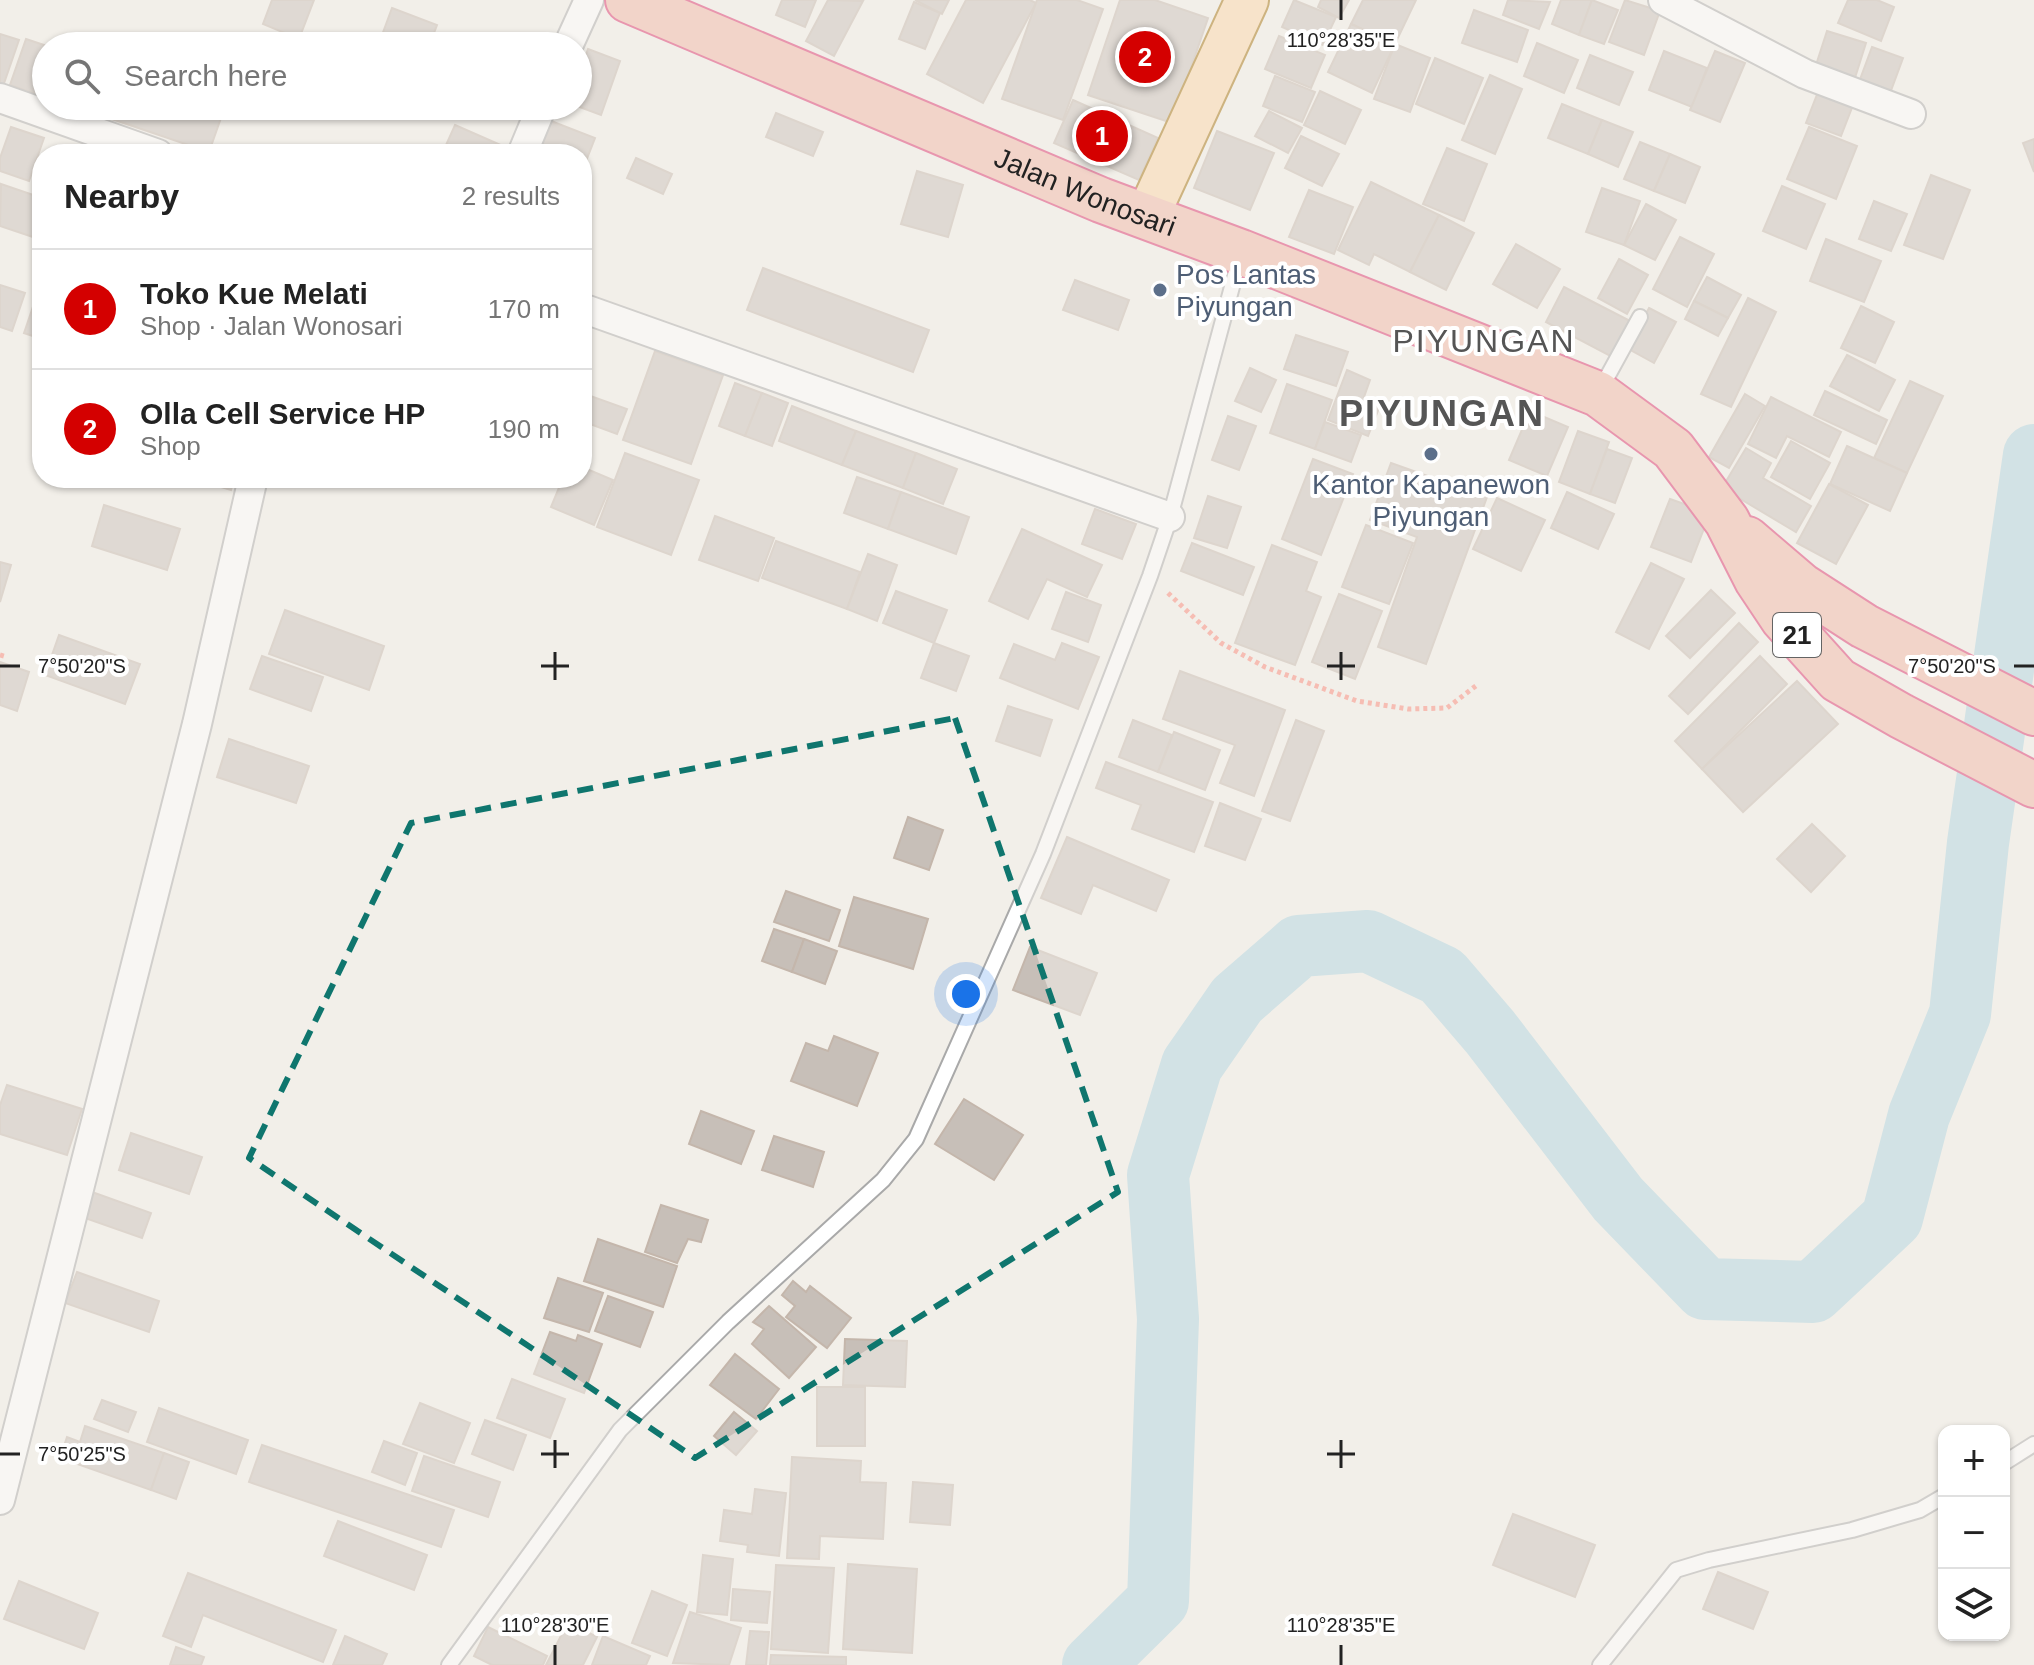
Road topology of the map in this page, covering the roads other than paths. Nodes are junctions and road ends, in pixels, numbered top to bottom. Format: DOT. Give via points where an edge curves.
graph roads {
  1 [pos="589,0"];
  2 [pos="628,0"];
  3 [pos="1247,0"];
  4 [pos="1663,0"];
  5 [pos="574,32"];
  6 [pos="0,98"];
  7 [pos="32,109"];
  8 [pos="1911,114"];
  9 [pos="62,120"];
  10 [pos="536,120"];
  11 [pos="130,144"];
  12 [pos="526,144"];
  13 [pos="1147,217"];
  14 [pos="1241,252"];
  15 [pos="592,312"];
  16 [pos="1640,317"];
  17 [pos="1598,394"];
  18 [pos="251,488"];
  19 [pos="1170,517"];
  20 [pos="1727,521"];
  21 [pos="2034,713"];
  22 [pos="2034,785"];
  23 [pos="2034,1444"];
  24 [pos="2010,1459"];
  25 [pos="1942,1497"];
  26 [pos="0,1500"];
  27 [pos="449,1665"];
  28 [pos="1600,1665"];
  1 -- 5 [label="street"];
  2 -- 13 [label="highway, Jalan Wonosari / 21"];
  3 -- 13 [label="main road"];
  4 -- 8 [label="street" via="1805,74"];
  6 -- 7 [label="street"];
  9 -- 11 [label="street"];
  10 -- 12 [label="street"];
  13 -- 14 [label="highway, Jalan Wonosari / 21"];
  14 -- 17 [label="highway, Jalan Wonosari / 21"];
  14 -- 19 [label="lane"];
  15 -- 19 [label="street"];
  16 -- 17 [label="lane"];
  17 -- 20 [label="highway, Jalan Wonosari / 21" via="1673,449"];
  18 -- 26 [label="street" via="197,724"];
  19 -- 27 [label="lane" via="1043,854 916,1139 883,1180 620,1430"];
  20 -- 21 [label="highway, Jalan Wonosari / 21" via="1802,586 1864,626"];
  20 -- 22 [label="highway, Jalan Wonosari / 21" via="1783,619 1838,680"];
  23 -- 24 [label="lane"];
  25 -- 28 [label="lane" via="1920,1510 1852,1530 1676,1570"];
}
